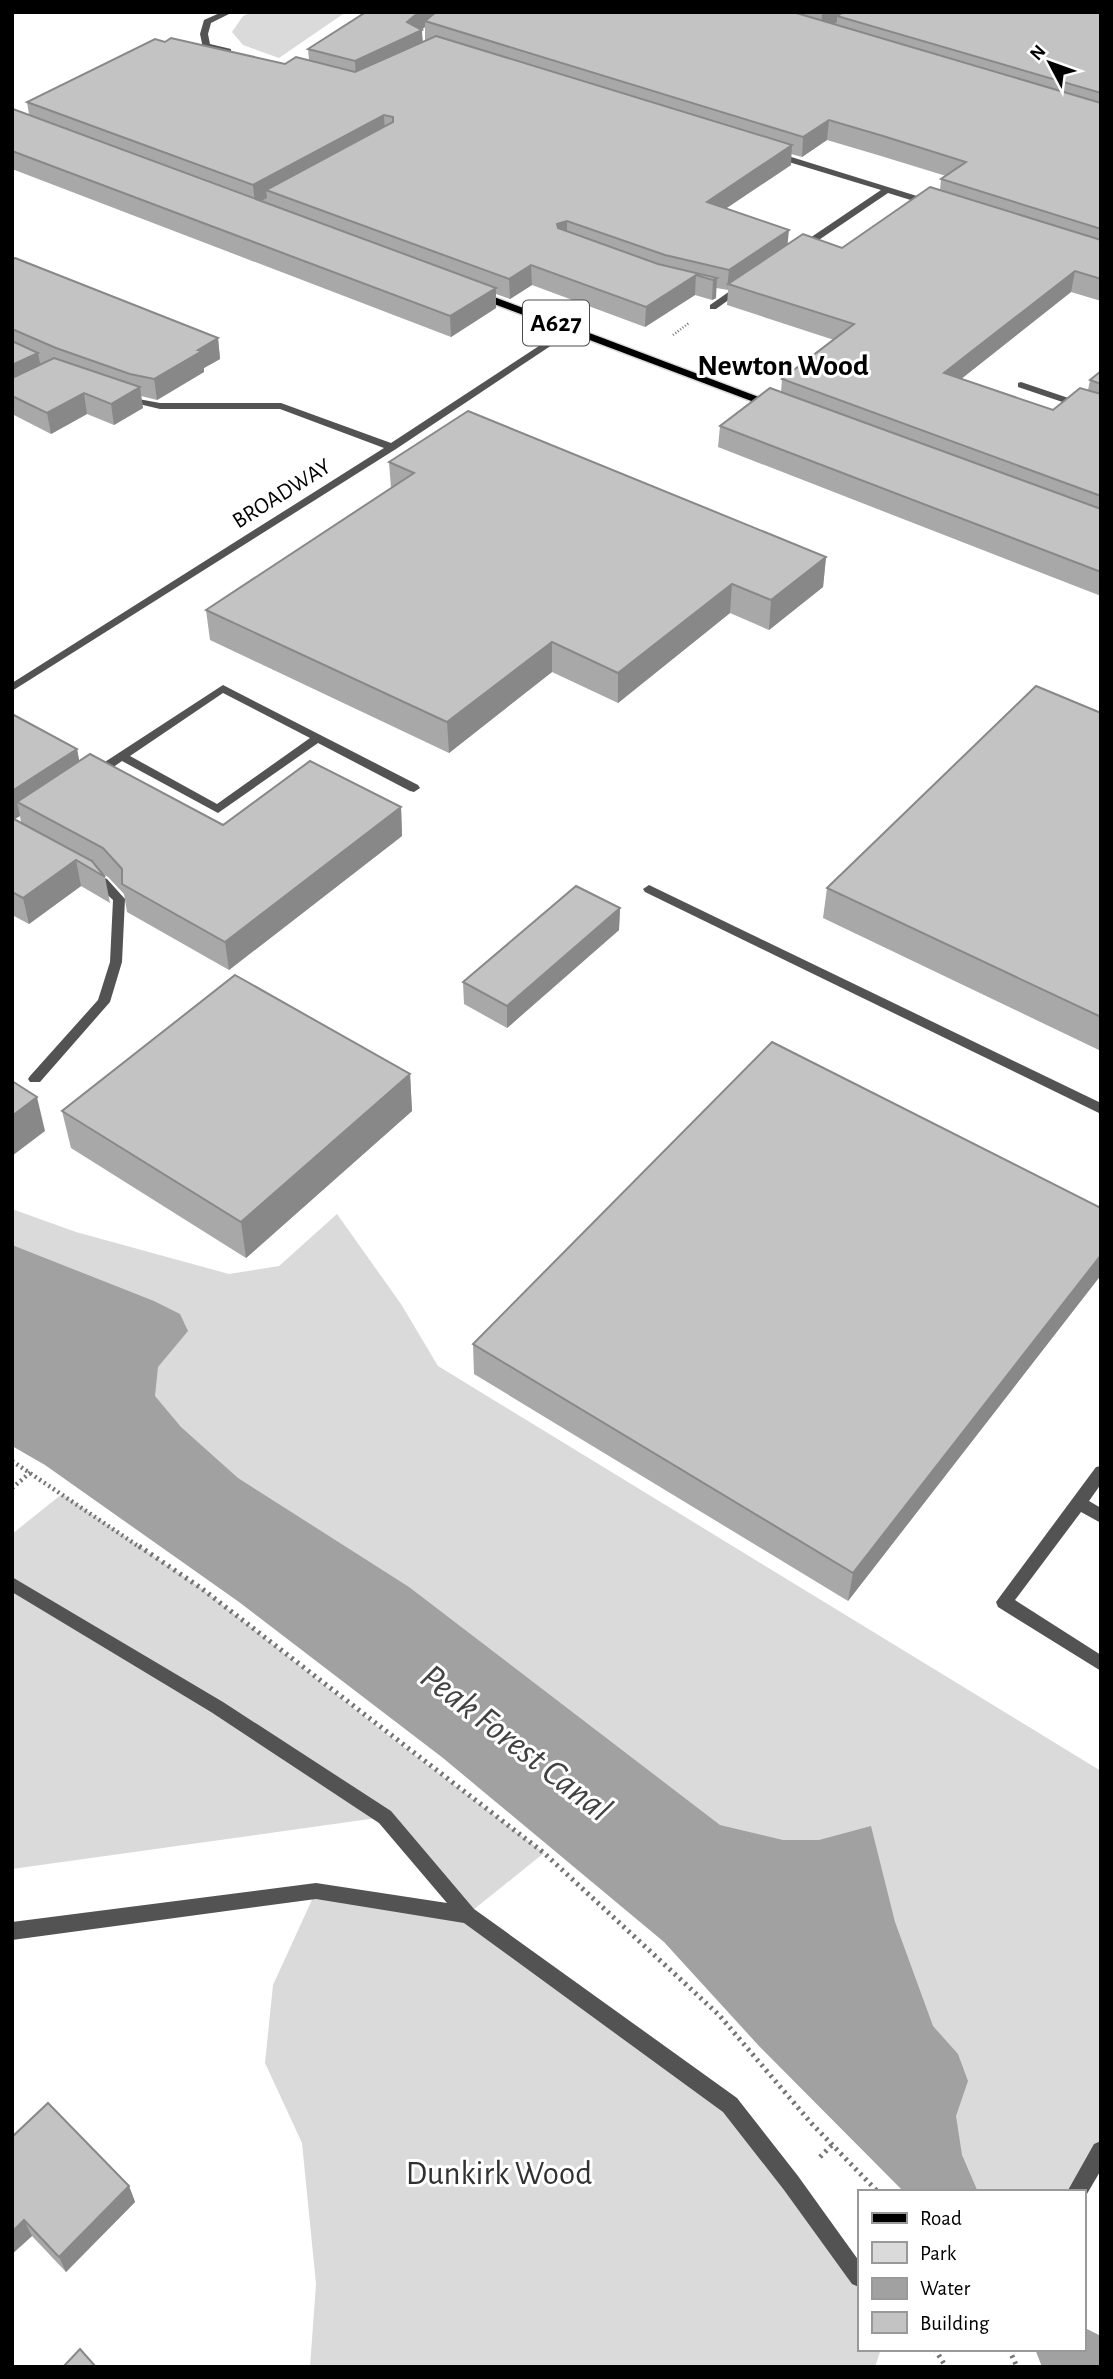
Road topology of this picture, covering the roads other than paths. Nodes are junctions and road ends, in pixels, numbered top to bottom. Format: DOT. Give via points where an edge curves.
graph roads {
  1 [pos="225,14"];
  2 [pos="244,56"];
  3 [pos="768,153"];
  4 [pos="887,190"];
  5 [pos="940,207"];
  6 [pos="797,250"];
  7 [pos="751,281"];
  8 [pos="457,286"];
  9 [pos="717,293"];
  10 [pos="729,296"];
  11 [pos="713,307"];
  12 [pos="571,329"];
  13 [pos="1021,385"];
  14 [pos="110,391"];
  15 [pos="787,410"];
  16 [pos="1101,412"];
  17 [pos="392,447"];
  18 [pos="12,688"];
  19 [pos="317,738"];
  20 [pos="122,756"];
  21 [pos="89,778"];
  22 [pos="414,788"];
  23 [pos="80,869"];
  24 [pos="649,889"];
  25 [pos="35,1079"];
  26 [pos="1101,1108"];
  27 [pos="1101,1472"];
  28 [pos="1079,1502"];
  29 [pos="1101,1516"];
  30 [pos="12,1584"];
  31 [pos="1101,1664"];
  32 [pos="467,1915"];
  33 [pos="12,1931"];
  34 [pos="1101,2151"];
  35 [pos="1078,2190"];
  36 [pos="858,2276"];
  1 -- 2 [label="street" via="206,22 206,46"];
  3 -- 4 [label="street"];
  4 -- 5 [label="street"];
  4 -- 6 [label="street"];
  7 -- 10 [label="street"];
  8 -- 12 [label="main road, A627"];
  9 -- 10 [label="street"];
  10 -- 11 [label="street"];
  12 -- 15 [label="main road, A627"];
  12 -- 17 [label="street, BROADWAY"];
  13 -- 16 [label="street"];
  14 -- 17 [label="street" via="160,406 281,406"];
  17 -- 18 [label="street, BROADWAY"];
  19 -- 20 [label="street" via="223,688"];
  19 -- 20 [label="street" via="218,809"];
  19 -- 22 [label="street"];
  20 -- 21 [label="street"];
  23 -- 25 [label="street" via="103,882 119,899 116,962 104,1002"];
  24 -- 26 [label="street"];
  27 -- 28 [label="street"];
  28 -- 29 [label="street"];
  28 -- 31 [label="street" via="1004,1601"];
  30 -- 32 [label="street" via="217,1707 385,1816"];
  32 -- 33 [label="street" via="316,1891"];
  32 -- 36 [label="street" via="730,2105"];
  34 -- 35 [label="street"];
}
